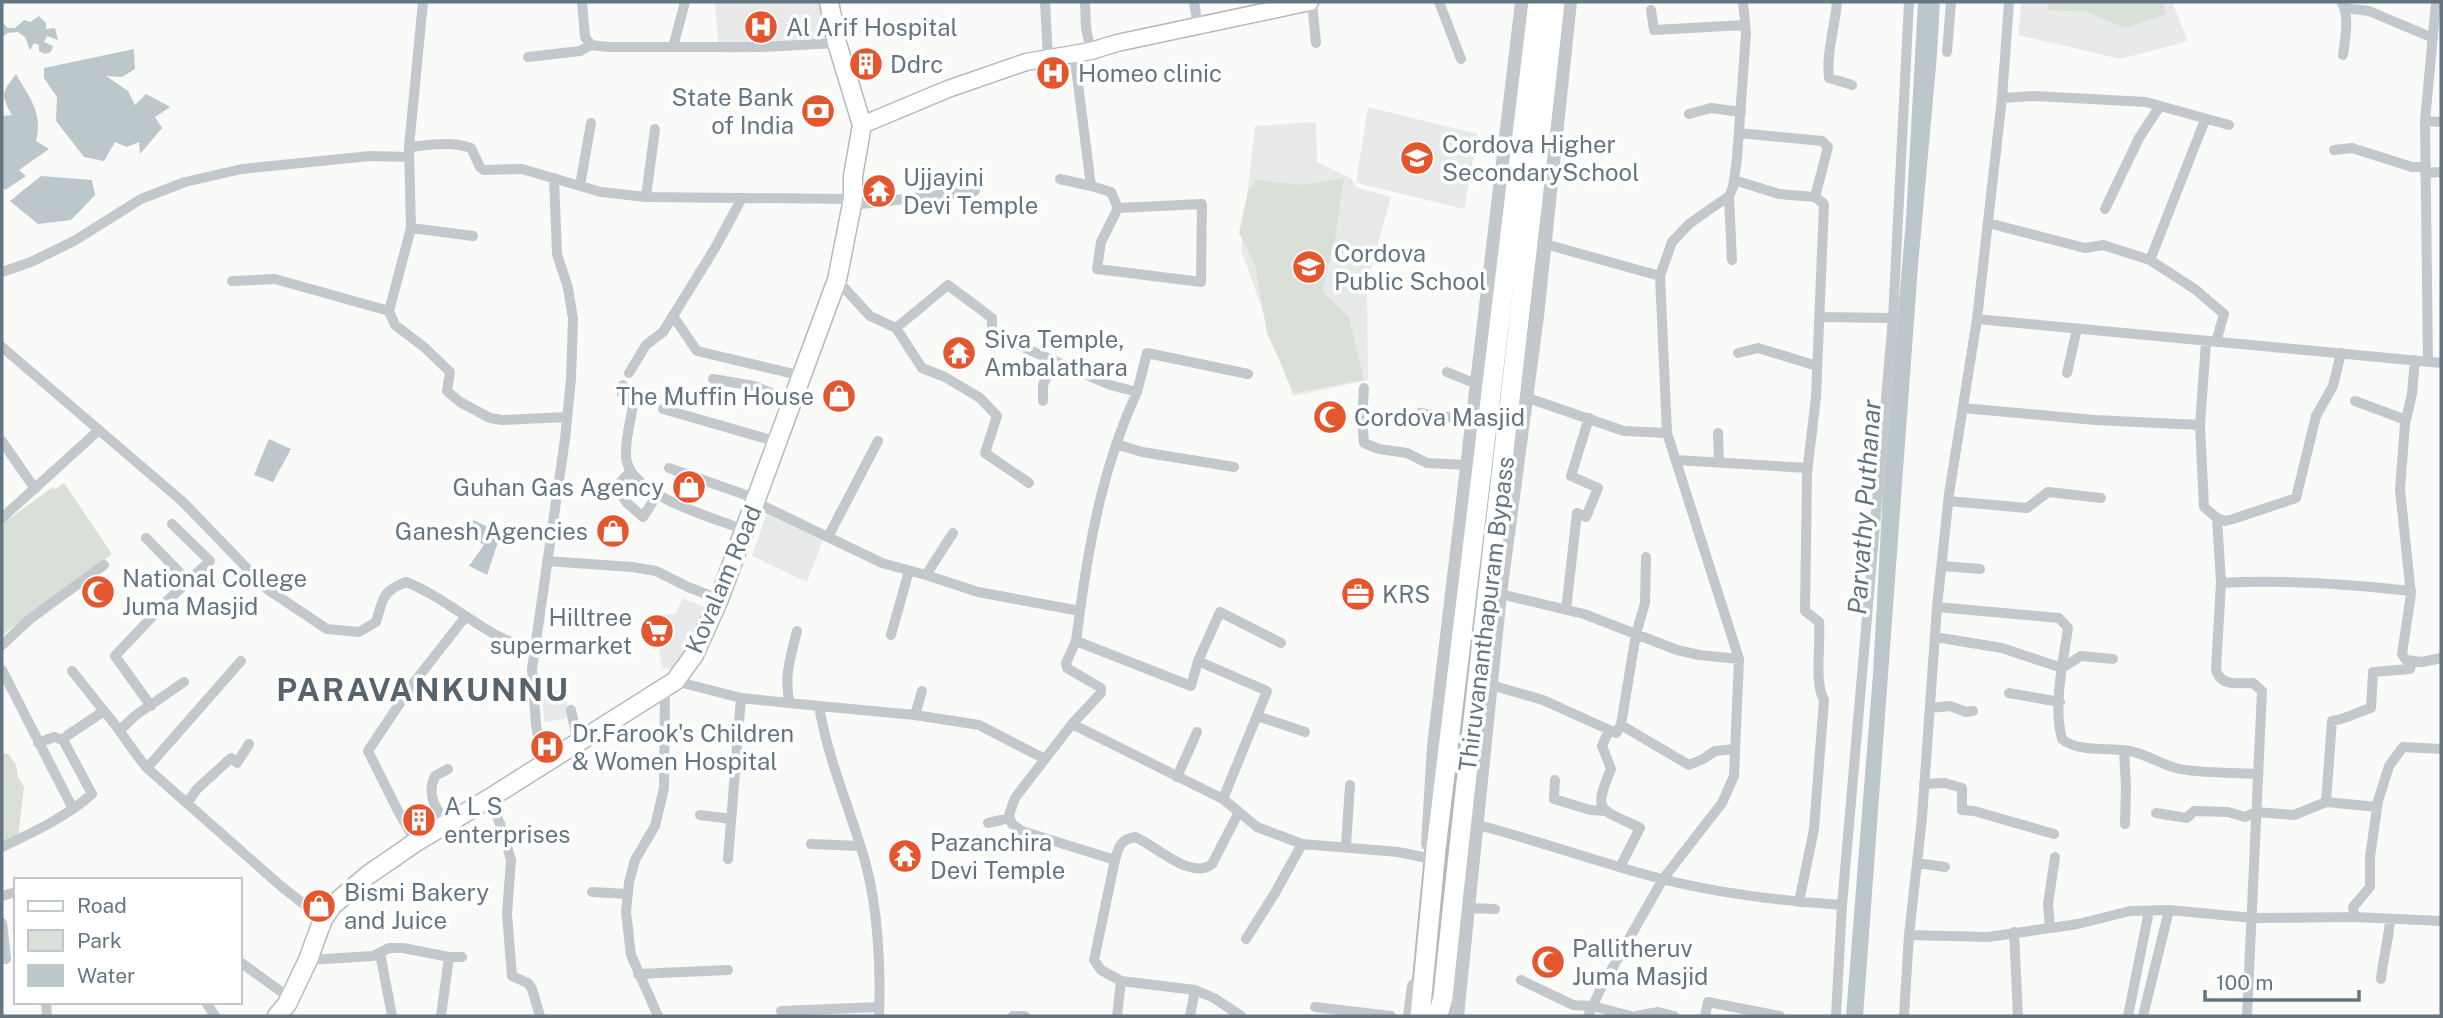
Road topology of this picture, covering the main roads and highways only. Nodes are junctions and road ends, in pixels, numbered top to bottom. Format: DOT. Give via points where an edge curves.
graph roads {
  1 [pos="829,2"];
  2 [pos="1311,2"];
  3 [pos="1538,2"];
  4 [pos="1555,2"];
  5 [pos="862,125"];
  6 [pos="277,1016"];
  7 [pos="1420,1016"];
  8 [pos="1438,1016"];
  1 -- 5 [label="main road, Kovalam Road"];
  2 -- 5 [label="main road" via="1026,62"];
  3 -- 7 [label="highway, Thiruvananthapuram Bypass"];
  4 -- 8 [label="highway, Thiruvananthapuram Bypass"];
  5 -- 6 [label="main road, Kovalam Road" via="837,280 694,655 670,684 416,842 333,905"];
}
